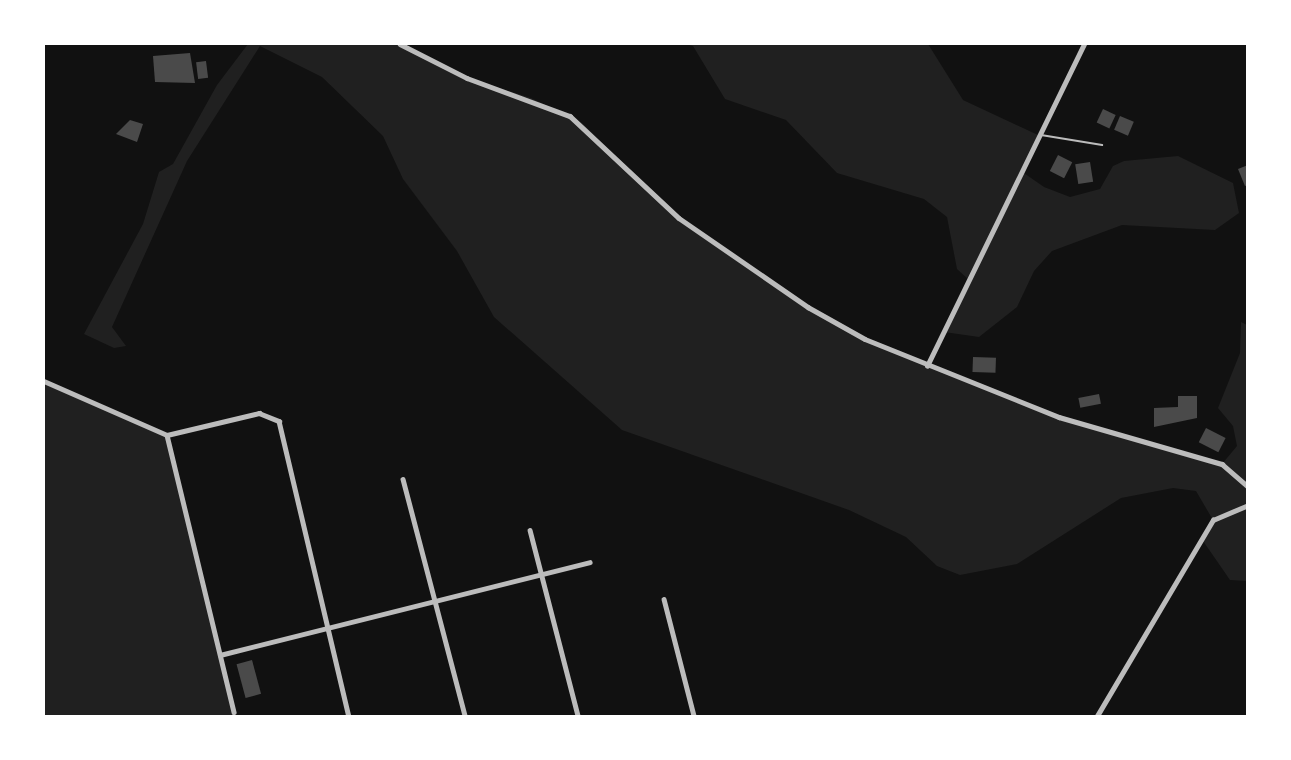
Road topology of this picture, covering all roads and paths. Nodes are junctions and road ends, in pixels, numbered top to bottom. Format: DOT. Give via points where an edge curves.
graph roads {
  1 [pos="400,44"];
  2 [pos="1084,44"];
  3 [pos="1038,135"];
  4 [pos="1102,145"];
  5 [pos="927,366"];
  6 [pos="44,381"];
  7 [pos="167,435"];
  8 [pos="403,479"];
  9 [pos="1248,487"];
  10 [pos="1248,505"];
  11 [pos="530,530"];
  12 [pos="589,562"];
  13 [pos="542,574"];
  14 [pos="664,599"];
  15 [pos="435,601"];
  16 [pos="328,628"];
  17 [pos="220,655"];
  18 [pos="234,712"];
  19 [pos="349,717"];
  20 [pos="465,717"];
  21 [pos="578,717"];
  22 [pos="694,717"];
  23 [pos="1097,717"];
  1 -- 5 [label="street" via="467,78 570,116 679,219 808,307"];
  2 -- 3 [label="street"];
  3 -- 4 [label="lane"];
  3 -- 5 [label="street"];
  5 -- 9 [label="street" via="1059,417 1222,464"];
  6 -- 7 [label="street"];
  7 -- 16 [label="street" via="259,413 279,421"];
  7 -- 17 [label="street"];
  8 -- 15 [label="street"];
  10 -- 23 [label="street" via="1213,520"];
  11 -- 13 [label="street"];
  12 -- 13 [label="street"];
  13 -- 15 [label="street"];
  13 -- 21 [label="street"];
  14 -- 22 [label="street"];
  15 -- 16 [label="street"];
  15 -- 20 [label="street"];
  16 -- 17 [label="street"];
  16 -- 19 [label="street"];
  17 -- 18 [label="street"];
}
